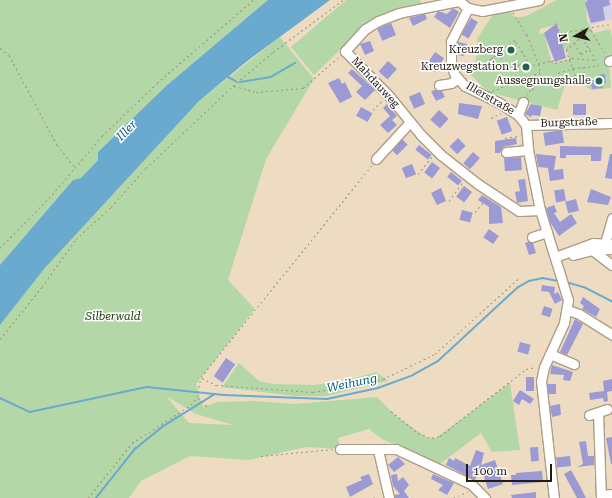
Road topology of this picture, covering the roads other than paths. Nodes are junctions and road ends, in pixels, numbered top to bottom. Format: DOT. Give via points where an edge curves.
graph roads {
  1 [pos="539,0"];
  2 [pos="458,1"];
  3 [pos="468,8"];
  4 [pos="457,78"];
  5 [pos="438,85"];
  6 [pos="523,102"];
  7 [pos="518,115"];
  8 [pos="410,122"];
  9 [pos="612,123"];
  10 [pos="526,125"];
  11 [pos="528,150"];
  12 [pos="506,152"];
  13 [pos="376,159"];
  14 [pos="540,210"];
  15 [pos="612,218"];
  16 [pos="547,232"];
  17 [pos="532,237"];
  18 [pos="610,246"];
  19 [pos="592,250"];
  20 [pos="556,259"];
  21 [pos="612,265"];
  22 [pos="568,310"];
  23 [pos="612,335"];
  24 [pos="550,354"];
  25 [pos="574,364"];
  26 [pos="607,409"];
  27 [pos="340,449"];
  28 [pos="378,450"];
  29 [pos="612,494"];
  30 [pos="601,497"];
  31 [pos="389,498"];
  32 [pos="485,498"];
  33 [pos="554,498"];
  1 -- 3 [label="street" via="482,11"];
  2 -- 3 [label="street"];
  2 -- 8 [label="street, Mahdauweg" via="399,13 378,21 365,29 345,51 388,95"];
  3 -- 4 [label="street, Illerstraße" via="451,42 451,65"];
  4 -- 5 [label="street" via="451,83"];
  4 -- 7 [label="street, Illerstraße" via="465,86"];
  6 -- 7 [label="street"];
  7 -- 10 [label="street, Illerstraße"];
  8 -- 13 [label="street"];
  8 -- 14 [label="street, Mahdauweg" via="438,151 491,193 519,211"];
  9 -- 10 [label="street, Burgstraße"];
  10 -- 11 [label="street"];
  11 -- 12 [label="street"];
  11 -- 14 [label="street"];
  14 -- 16 [label="street"];
  15 -- 18 [label="street"];
  16 -- 17 [label="street"];
  16 -- 20 [label="street"];
  18 -- 19 [label="street"];
  18 -- 20 [label="street" via="593,243"];
  19 -- 20 [label="street"];
  19 -- 21 [label="street"];
  20 -- 22 [label="street" via="566,287"];
  22 -- 23 [label="street"];
  22 -- 24 [label="street"];
  24 -- 25 [label="street"];
  24 -- 33 [label="street" via="544,367 542,398"];
  26 -- 30 [label="street" via="593,414"];
  27 -- 28 [label="street"];
  28 -- 31 [label="street"];
  28 -- 32 [label="street" via="396,449 478,489"];
  29 -- 30 [label="street"];
}
